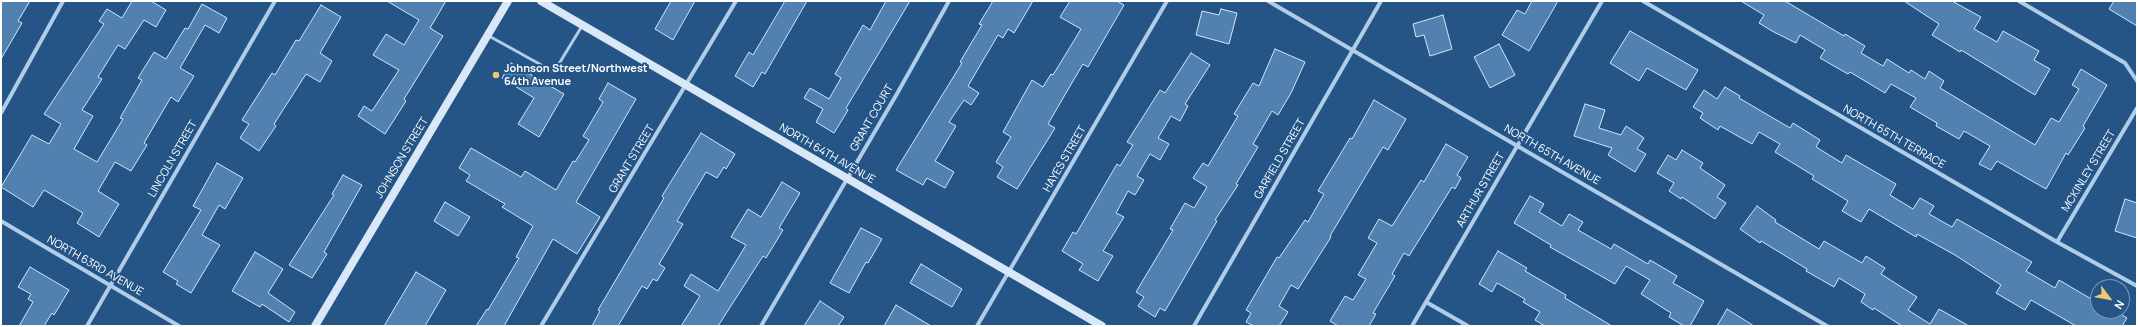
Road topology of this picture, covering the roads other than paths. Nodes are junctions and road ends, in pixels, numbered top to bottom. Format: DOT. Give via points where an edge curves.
graph roads {
  1 [pos="63,1"];
  2 [pos="275,1"];
  3 [pos="508,1"];
  4 [pos="541,1"];
  5 [pos="736,1"];
  6 [pos="949,1"];
  7 [pos="1167,1"];
  8 [pos="1268,1"];
  9 [pos="1381,1"];
  10 [pos="1602,1"];
  11 [pos="1643,1"];
  12 [pos="2019,1"];
  13 [pos="582,25"];
  14 [pos="488,35"];
  15 [pos="1353,50"];
  16 [pos="2137,81"];
  17 [pos="688,85"];
  18 [pos="2137,108"];
  19 [pos="1,113"];
  20 [pos="1518,146"];
  21 [pos="847,179"];
  22 [pos="1,221"];
  23 [pos="2057,242"];
  24 [pos="1009,273"];
  25 [pos="111,285"];
  26 [pos="2137,286"];
  27 [pos="1426,302"];
  28 [pos="87,326"];
  29 [pos="179,326"];
  30 [pos="315,326"];
  31 [pos="541,326"];
  32 [pos="761,326"];
  33 [pos="978,326"];
  34 [pos="1102,326"];
  35 [pos="1194,326"];
  36 [pos="1412,326"];
  37 [pos="1468,326"];
  38 [pos="1827,326"];
  1 -- 19 [label="street"];
  2 -- 25 [label="street, LINCOLN STREET"];
  3 -- 14 [label="street, JOHNSON STREET"];
  4 -- 13 [label="street, NORTH 64TH AVENUE"];
  5 -- 17 [label="street, GRANT STREET"];
  6 -- 21 [label="street, GRANT COURT"];
  7 -- 24 [label="street, HAYES STREET"];
  8 -- 15 [label="street, NORTH 65TH AVENUE"];
  9 -- 15 [label="street, GARFIELD STREET"];
  10 -- 20 [label="street, ARTHUR STREET"];
  11 -- 23 [label="street, NORTH 65TH TERRACE"];
  12 -- 16 [label="street" via="2125,62"];
  13 -- 14 [label="lane" via="554,72"];
  13 -- 17 [label="street, NORTH 64TH AVENUE"];
  14 -- 30 [label="street, JOHNSON STREET"];
  15 -- 20 [label="street, NORTH 65TH AVENUE"];
  15 -- 35 [label="street, GARFIELD STREET"];
  17 -- 21 [label="street, NORTH 64TH AVENUE"];
  17 -- 31 [label="street, GRANT STREET"];
  18 -- 23 [label="street, MCKINLEY STREET"];
  20 -- 27 [label="street, ARTHUR STREET"];
  20 -- 38 [label="street, NORTH 65TH AVENUE"];
  21 -- 24 [label="street, NORTH 64TH AVENUE"];
  21 -- 32 [label="street, GRANT COURT"];
  22 -- 25 [label="street, NORTH 63RD AVENUE"];
  23 -- 26 [label="street, NORTH 65TH TERRACE"];
  24 -- 33 [label="street, HAYES STREET"];
  24 -- 34 [label="street, NORTH 64TH AVENUE"];
  25 -- 28 [label="street, LINCOLN STREET"];
  25 -- 29 [label="street, NORTH 63RD AVENUE"];
  27 -- 36 [label="street, ARTHUR STREET"];
  27 -- 37 [label="street"];
}
